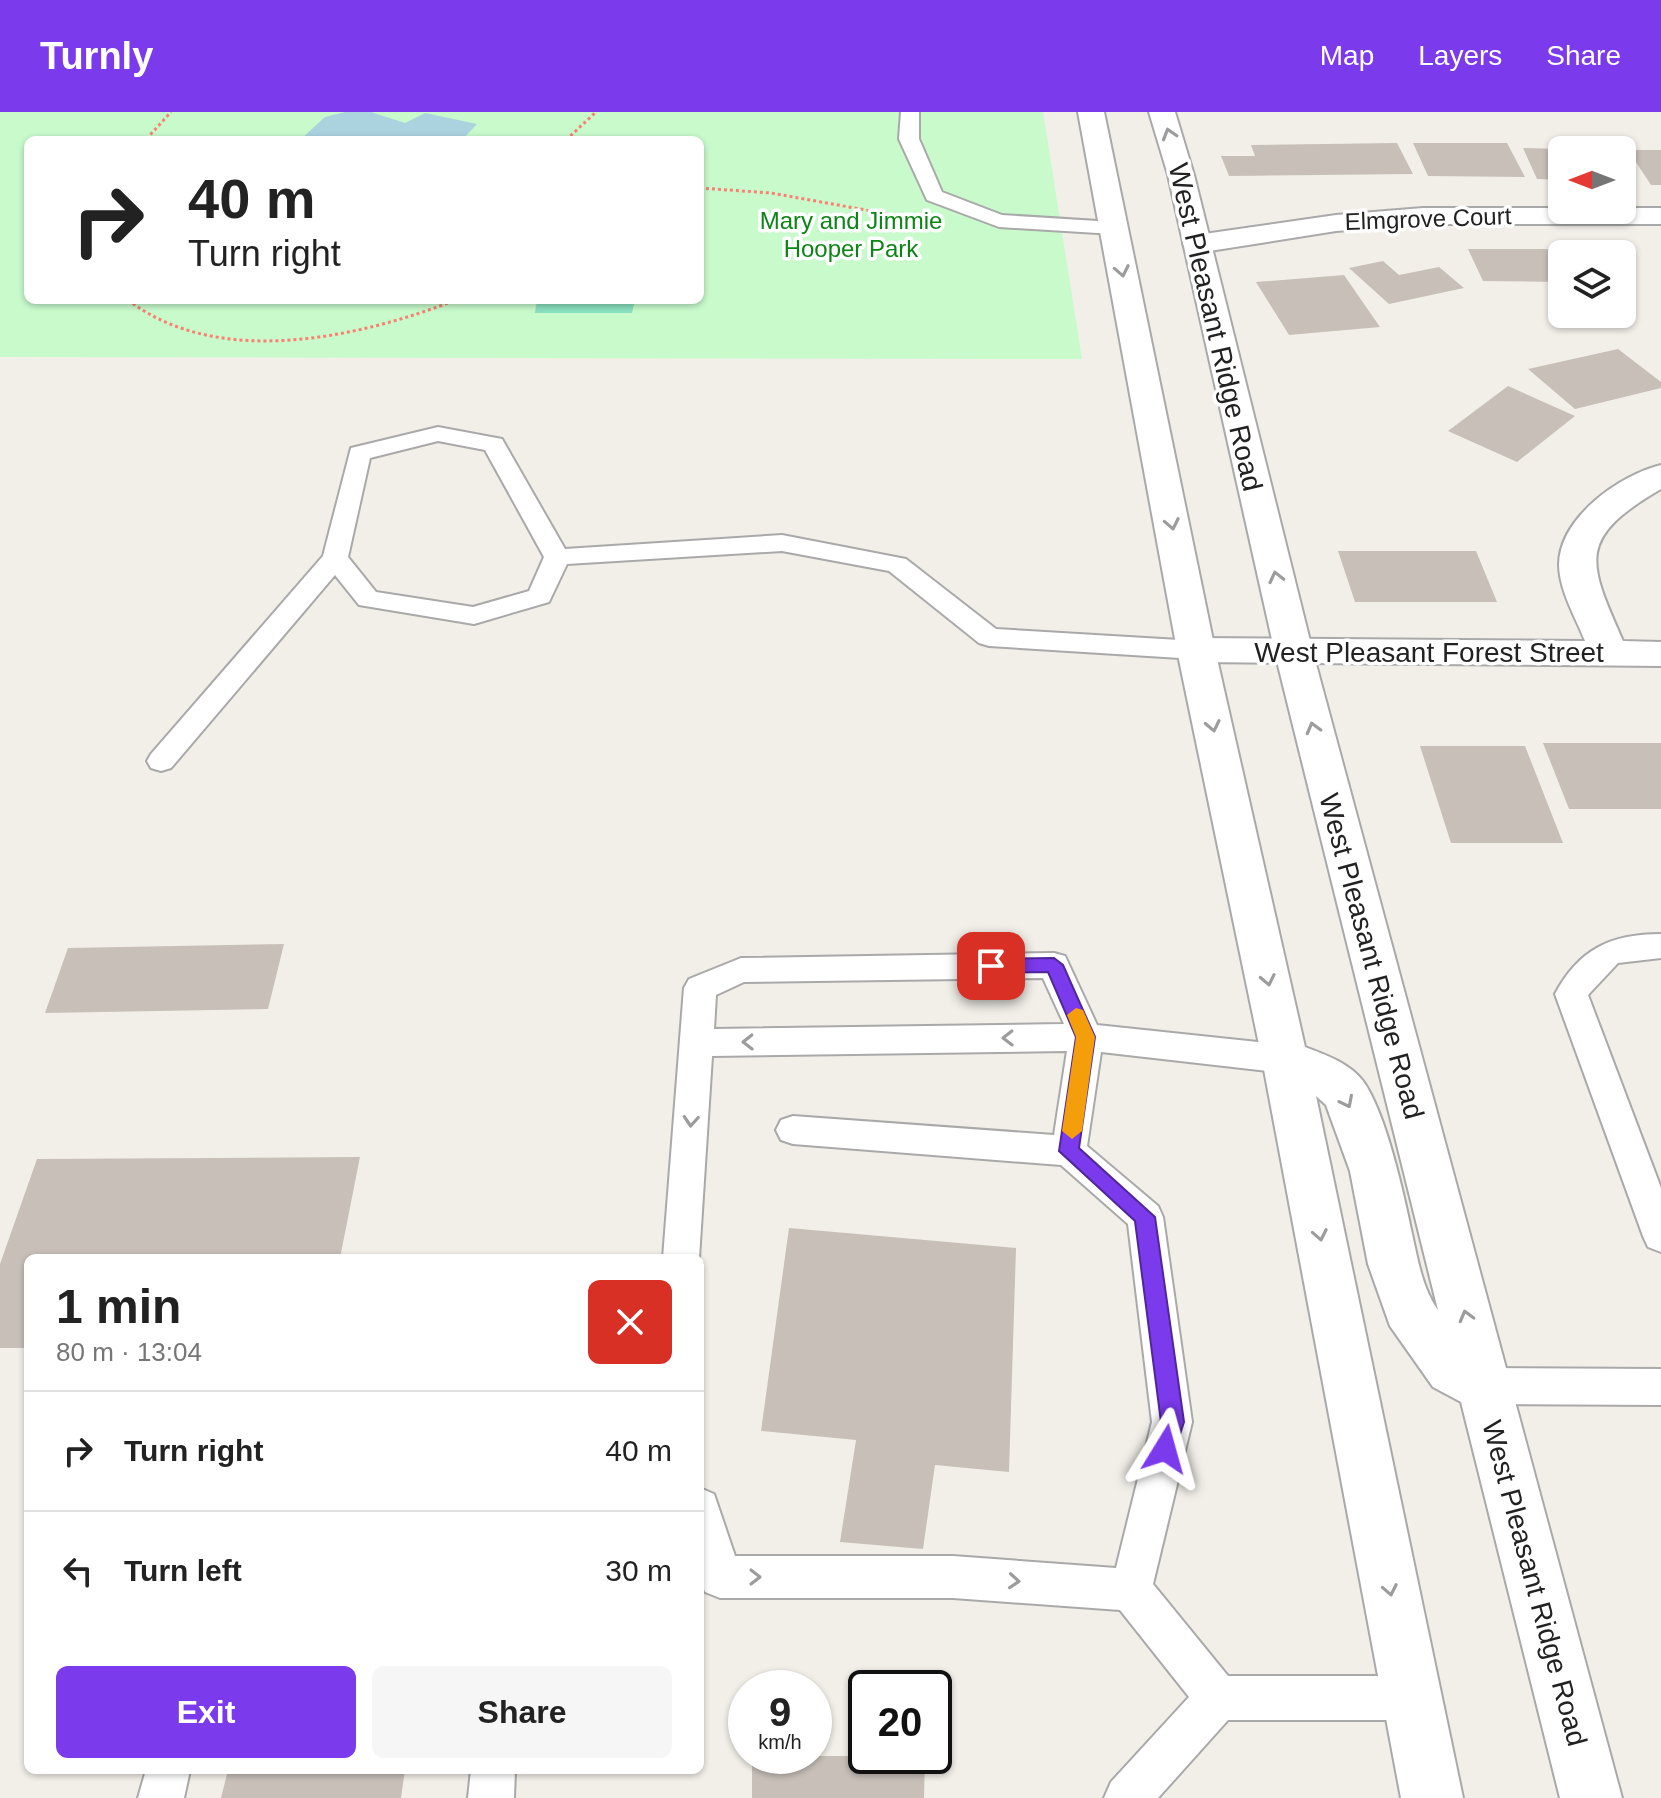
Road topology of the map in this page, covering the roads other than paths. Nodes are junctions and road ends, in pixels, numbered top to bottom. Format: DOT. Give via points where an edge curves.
graph roads {
  1 [pos="910,112"];
  2 [pos="1091,112"];
  3 [pos="1162,112"];
  4 [pos="1661,216"];
  5 [pos="1114,228"];
  6 [pos="1197,244"];
  7 [pos="1661,475"];
  8 [pos="557,557"];
  9 [pos="335,558"];
  10 [pos="1196,650"];
  11 [pos="1294,653"];
  12 [pos="1609,653"];
  13 [pos="1661,654"];
  14 [pos="161,761"];
  15 [pos="1661,946"];
  16 [pos="1086,1037"];
  17 [pos="697,1043"];
  18 [pos="1285,1059"];
  19 [pos="793,1130"];
  20 [pos="1069,1151"];
  21 [pos="1661,1236"];
  22 [pos="681,1254"];
  23 [pos="1484,1386"];
  24 [pos="1661,1387"];
  25 [pos="704,1522"];
  26 [pos="1131,1590"];
  27 [pos="1218,1698"];
  28 [pos="1411,1698"];
  29 [pos="167,1774"];
  30 [pos="493,1774"];
  31 [pos="161,1798"];
  32 [pos="491,1798"];
  33 [pos="1127,1798"];
  34 [pos="1432,1798"];
  35 [pos="1591,1798"];
  1 -- 5 [label="lane" via="909,139 934,196 999,221"];
  2 -- 5 [label="street"];
  6 -- 3 [label="street, West Pleasant Ridge Road, one-way"];
  4 -- 6 [label="street, Elmgrove Court" via="1423,216"];
  5 -- 10 [label="street, one-way"];
  11 -- 6 [label="street, West Pleasant Ridge Road, one-way"];
  7 -- 12 [label="street" via="1586,528 1577,565"];
  8 -- 9 [label="lane" via="540,596 474,616 368,599"];
  8 -- 9 [label="lane" via="494,444 438,434 359,453"];
  8 -- 10 [label="lane" via="782,543 897,565 989,637"];
  9 -- 14 [label="lane"];
  10 -- 11 [label="street, West Pleasant Forest Street"];
  10 -- 18 [label="street, one-way"];
  11 -- 12 [label="street, West Pleasant Forest Street"];
  23 -- 11 [label="street, West Pleasant Ridge Road, one-way"];
  12 -- 13 [label="street, West Pleasant Forest Street"];
  15 -- 21 [label="lane" via="1631,945 1594,958 1571,994"];
  16 -- 17 [label="lane, one-way"];
  16 -- 17 [label="lane" via="1054,965 1023,965 741,970 700,988"];
  16 -- 18 [label="lane"];
  16 -- 20 [label="lane"];
  17 -- 22 [label="lane, one-way"];
  18 -- 23 [label="street, one-way" via="1319,1071 1346,1094 1374,1171 1408,1310 1452,1370"];
  18 -- 28 [label="street, one-way"];
  19 -- 20 [label="lane"];
  20 -- 26 [label="lane" via="1145,1217 1172,1422"];
  23 -- 24 [label="lane"];
  23 -- 35 [label="street, West Pleasant Ridge Road"];
  25 -- 26 [label="lane, one-way" via="720,1577 953,1577"];
  26 -- 27 [label="lane"];
  27 -- 28 [label="lane"];
  27 -- 33 [label="lane"];
  28 -- 34 [label="street"];
  29 -- 31 [label="lane"];
  30 -- 32 [label="lane"];
}
